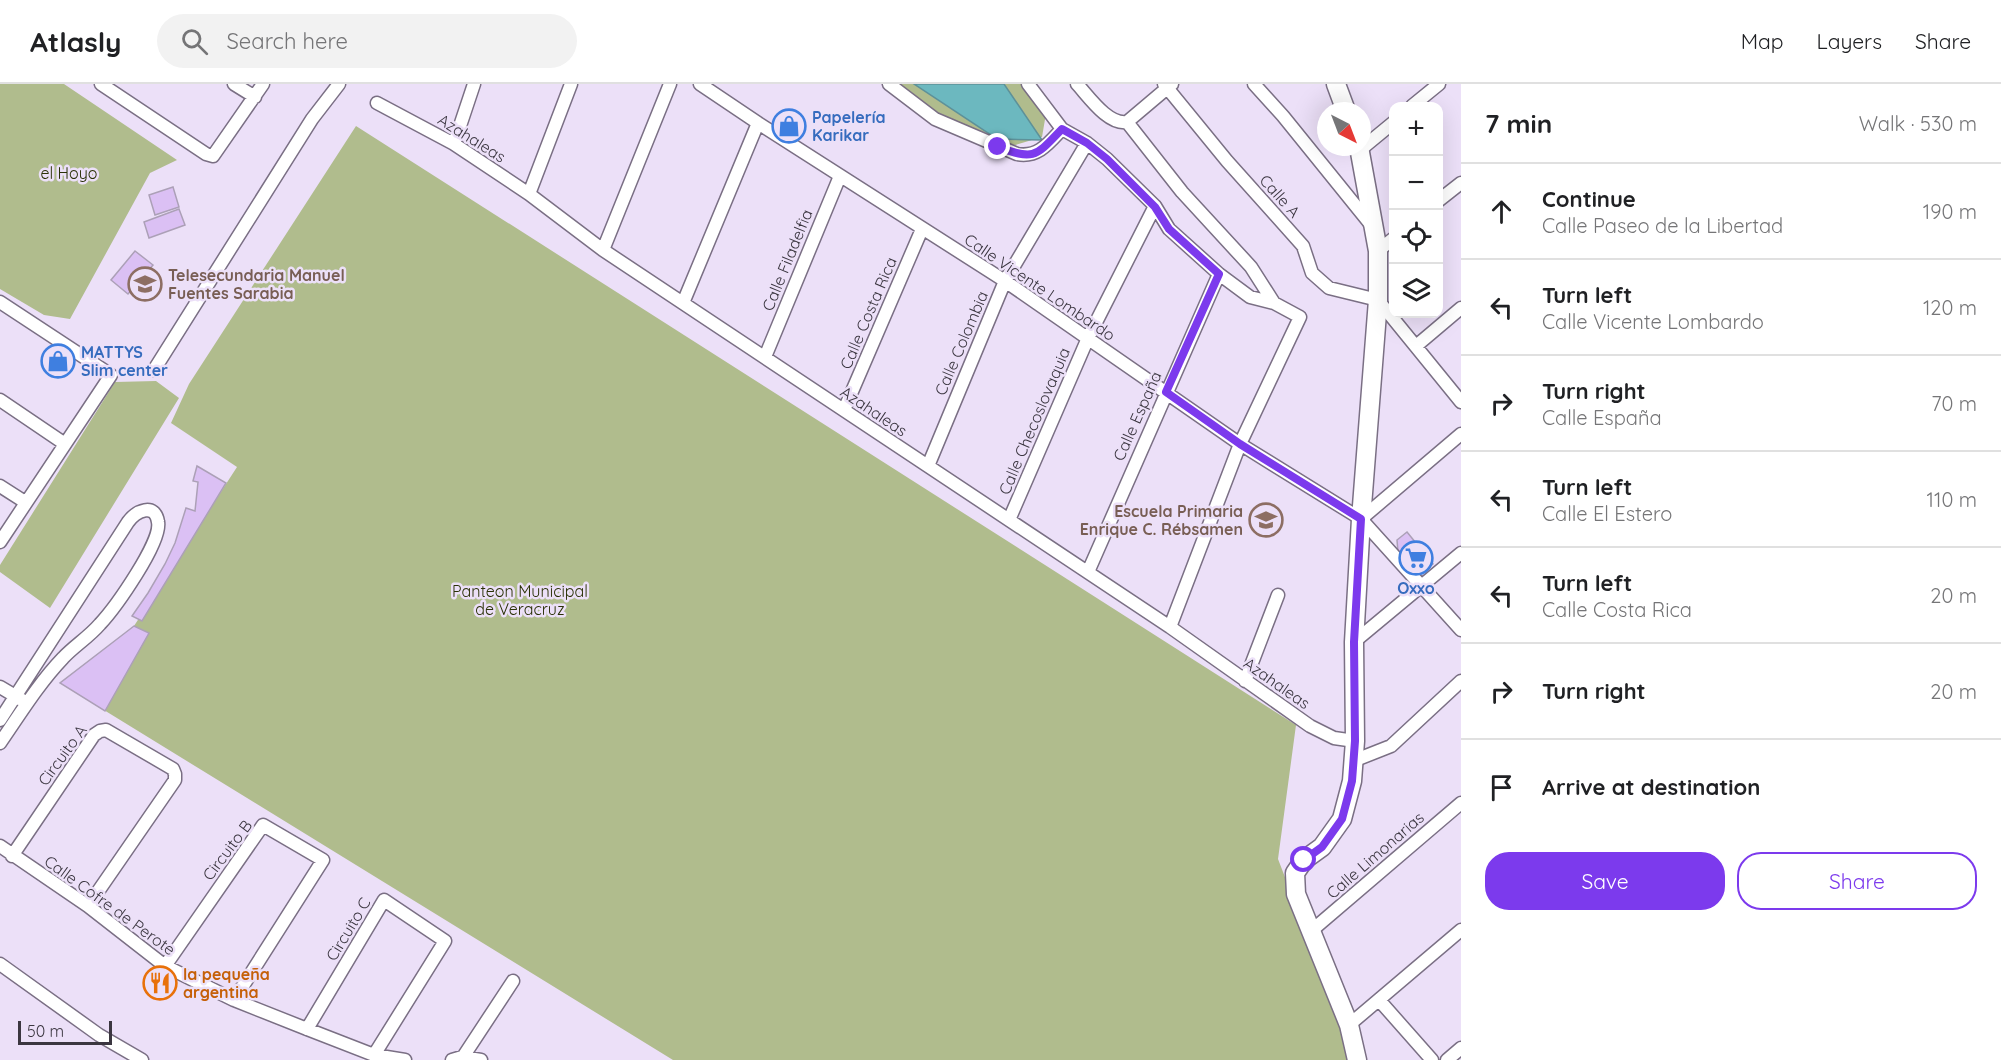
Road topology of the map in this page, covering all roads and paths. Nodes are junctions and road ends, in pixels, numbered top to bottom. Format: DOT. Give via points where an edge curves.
graph roads {
  1 [pos="101,84"];
  2 [pos="234,84"];
  3 [pos="263,84"];
  4 [pos="339,84"];
  5 [pos="474,84"];
  6 [pos="571,84"];
  7 [pos="670,84"];
  8 [pos="700,84"];
  9 [pos="889,84"];
  10 [pos="1028,84"];
  11 [pos="1077,84"];
  12 [pos="1254,84"];
  13 [pos="1336,84"];
  14 [pos="1438,84"];
  15 [pos="1168,85"];
  16 [pos="255,98"];
  17 [pos="1343,102"];
  18 [pos="1417,102"];
  19 [pos="377,103"];
  20 [pos="1127,122"];
  21 [pos="758,123"];
  22 [pos="1389,126"];
  23 [pos="1062,129"];
  24 [pos="1371,140"];
  25 [pos="1087,143"];
  26 [pos="454,144"];
  27 [pos="1361,156"];
  28 [pos="840,176"];
  29 [pos="1461,183"];
  30 [pos="528,194"];
  31 [pos="1443,197"];
  32 [pos="1155,207"];
  33 [pos="1373,227"];
  34 [pos="922,229"];
  35 [pos="1389,242"];
  36 [pos="603,250"];
  37 [pos="1378,251"];
  38 [pos="1219,274"];
  39 [pos="1005,281"];
  40 [pos="1378,300"];
  41 [pos="0,302"];
  42 [pos="683,303"];
  43 [pos="1274,303"];
  44 [pos="1461,308"];
  45 [pos="1088,338"];
  46 [pos="1416,346"];
  47 [pos="765,357"];
  48 [pos="154,370"];
  49 [pos="1166,392"];
  50 [pos="0,400"];
  51 [pos="1461,402"];
  52 [pos="844,410"];
  53 [pos="1461,434"];
  54 [pos="65,444"];
  55 [pos="1240,444"];
  56 [pos="928,466"];
  57 [pos="0,486"];
  58 [pos="25,502"];
  59 [pos="1361,519"];
  60 [pos="1009,520"];
  61 [pos="0,542"];
  62 [pos="1461,553"];
  63 [pos="1088,572"];
  64 [pos="1421,586"];
  65 [pos="1278,595"];
  66 [pos="1170,627"];
  67 [pos="1461,630"];
  68 [pos="1354,642"];
  69 [pos="1245,681"];
  70 [pos="1461,681"];
  71 [pos="0,687"];
  72 [pos="22,700"];
  73 [pos="0,720"];
  74 [pos="1355,741"];
  75 [pos="0,743"];
  76 [pos="1353,761"];
  77 [pos="1461,803"];
  78 [pos="0,846"];
  79 [pos="12,856"];
  80 [pos="88,906"];
  81 [pos="1461,930"];
  82 [pos="1310,932"];
  83 [pos="0,964"];
  84 [pos="165,966"];
  85 [pos="513,981"];
  86 [pos="234,1000"];
  87 [pos="1379,1000"];
  88 [pos="1349,1025"];
  89 [pos="307,1029"];
  90 [pos="1461,1048"];
  91 [pos="374,1055"];
  92 [pos="458,1059"];
  93 [pos="142,1060"];
  94 [pos="405,1060"];
  95 [pos="480,1060"];
  96 [pos="1357,1060"];
  97 [pos="1432,1060"];
  98 [pos="1447,1060"];
  1 -- 16 [label="street" via="213,156"];
  2 -- 16 [label="street"];
  3 -- 16 [label="street"];
  4 -- 48 [label="street" via="312,119"];
  5 -- 26 [label="street"];
  6 -- 30 [label="street"];
  7 -- 36 [label="street"];
  8 -- 21 [label="street, Calle Vicente Lombardo"];
  9 -- 23 [label="street" via="934,119 1027,156 1045,147"];
  10 -- 23 [label="street"];
  11 -- 20 [label="street" via="1111,119"];
  12 -- 33 [label="street"];
  13 -- 17 [label="street"];
  14 -- 18 [label="street"];
  15 -- 20 [label="street"];
  15 -- 40 [label="street, Calle A" via="1227,161 1303,246 1312,273 1329,288"];
  19 -- 26 [label="street, Azahaleas"];
  20 -- 43 [label="street" via="1182,192 1251,267"];
  21 -- 28 [label="street, Calle Vicente Lombardo"];
  21 -- 42 [label="street"];
  22 -- 24 [label="street"];
  23 -- 25 [label="street"];
  25 -- 32 [label="street"];
  25 -- 39 [label="street, Calle Colombia"];
  26 -- 30 [label="street, Azahaleas"];
  27 -- 33 [label="street"];
  28 -- 34 [label="street, Calle Vicente Lombardo"];
  28 -- 47 [label="street, Calle Filadelfia"];
  29 -- 31 [label="street"];
  30 -- 36 [label="street, Azahaleas"];
  32 -- 38 [label="street" via="1169,229"];
  32 -- 45 [label="street, Calle Checoslovaquia"];
  33 -- 37 [label="street"];
  34 -- 39 [label="street, Calle Vicente Lombardo"];
  34 -- 52 [label="street, Calle Costa Rica"];
  35 -- 37 [label="street"];
  36 -- 42 [label="street, Azahaleas"];
  37 -- 40 [label="street"];
  38 -- 43 [label="street" via="1251,297"];
  38 -- 49 [label="street, Calle España"];
  39 -- 45 [label="street, Calle Vicente Lombardo"];
  39 -- 56 [label="street, Calle Colombia"];
  40 -- 46 [label="street"];
  40 -- 59 [label="street"];
  41 -- 54 [label="street" via="111,375"];
  42 -- 47 [label="street, Azahaleas"];
  43 -- 55 [label="street" via="1300,317"];
  44 -- 46 [label="street"];
  45 -- 49 [label="street, Calle Vicente Lombardo"];
  45 -- 60 [label="street, Calle Checoslovaquia"];
  46 -- 51 [label="street"];
  47 -- 52 [label="street, Azahaleas"];
  49 -- 55 [label="street, Calle Vicente Lombardo"];
  49 -- 63 [label="street, Calle España"];
  50 -- 54 [label="street"];
  52 -- 56 [label="street, Azahaleas"];
  53 -- 59 [label="street"];
  54 -- 58 [label="street"];
  55 -- 59 [label="street, Calle Vicente Lombardo"];
  55 -- 66 [label="street"];
  56 -- 60 [label="street, Azahaleas"];
  57 -- 58 [label="street"];
  58 -- 61 [label="street"];
  59 -- 64 [label="street, Calle Vicente Lombardo"];
  59 -- 68 [label="street"];
  60 -- 63 [label="street, Azahaleas"];
  62 -- 64 [label="street"];
  63 -- 66 [label="street, Azahaleas"];
  64 -- 67 [label="street, Calle Vicente Lombardo"];
  64 -- 68 [label="street"];
  65 -- 69 [label="street"];
  66 -- 69 [label="street, Azahaleas"];
  68 -- 74 [label="street"];
  69 -- 74 [label="street, Azahaleas" via="1310,726 1334,738"];
  70 -- 76 [label="street" via="1391,746"];
  71 -- 72 [label="street"];
  72 -- 72 [label="street" via="101,624 134,579 157,537 159,524 150,511 135,513 128,522"];
  72 -- 73 [label="street"];
  72 -- 75 [label="street"];
  74 -- 76 [label="street"];
  76 -- 82 [label="street" via="1342,819 1322,847 1304,860 1295,873 1296,894"];
  77 -- 82 [label="street, Calle Limonarias"];
  78 -- 79 [label="street, Calle Cofre de Perote"];
  79 -- 80 [label="street, Calle Cofre de Perote"];
  79 -- 80 [label="street, Circuito A" via="100,730 173,769 175,780"];
  80 -- 84 [label="street, Calle Cofre de Perote"];
  81 -- 87 [label="street"];
  82 -- 88 [label="street"];
  83 -- 93 [label="street" via="99,1035"];
  84 -- 86 [label="street, Calle Cofre de Perote"];
  84 -- 86 [label="street, Circuito B" via="262,825 323,860"];
  85 -- 92 [label="street"];
  86 -- 89 [label="street, Calle Cofre de Perote"];
  87 -- 88 [label="street"];
  87 -- 97 [label="street"];
  88 -- 96 [label="street"];
  89 -- 91 [label="street, Calle Cofre de Perote"];
  89 -- 91 [label="street, Circuito C" via="384,900 445,941"];
  90 -- 98 [label="street"];
  91 -- 94 [label="street, Calle Cofre de Perote"];
  92 -- 95 [label="street"];
}
